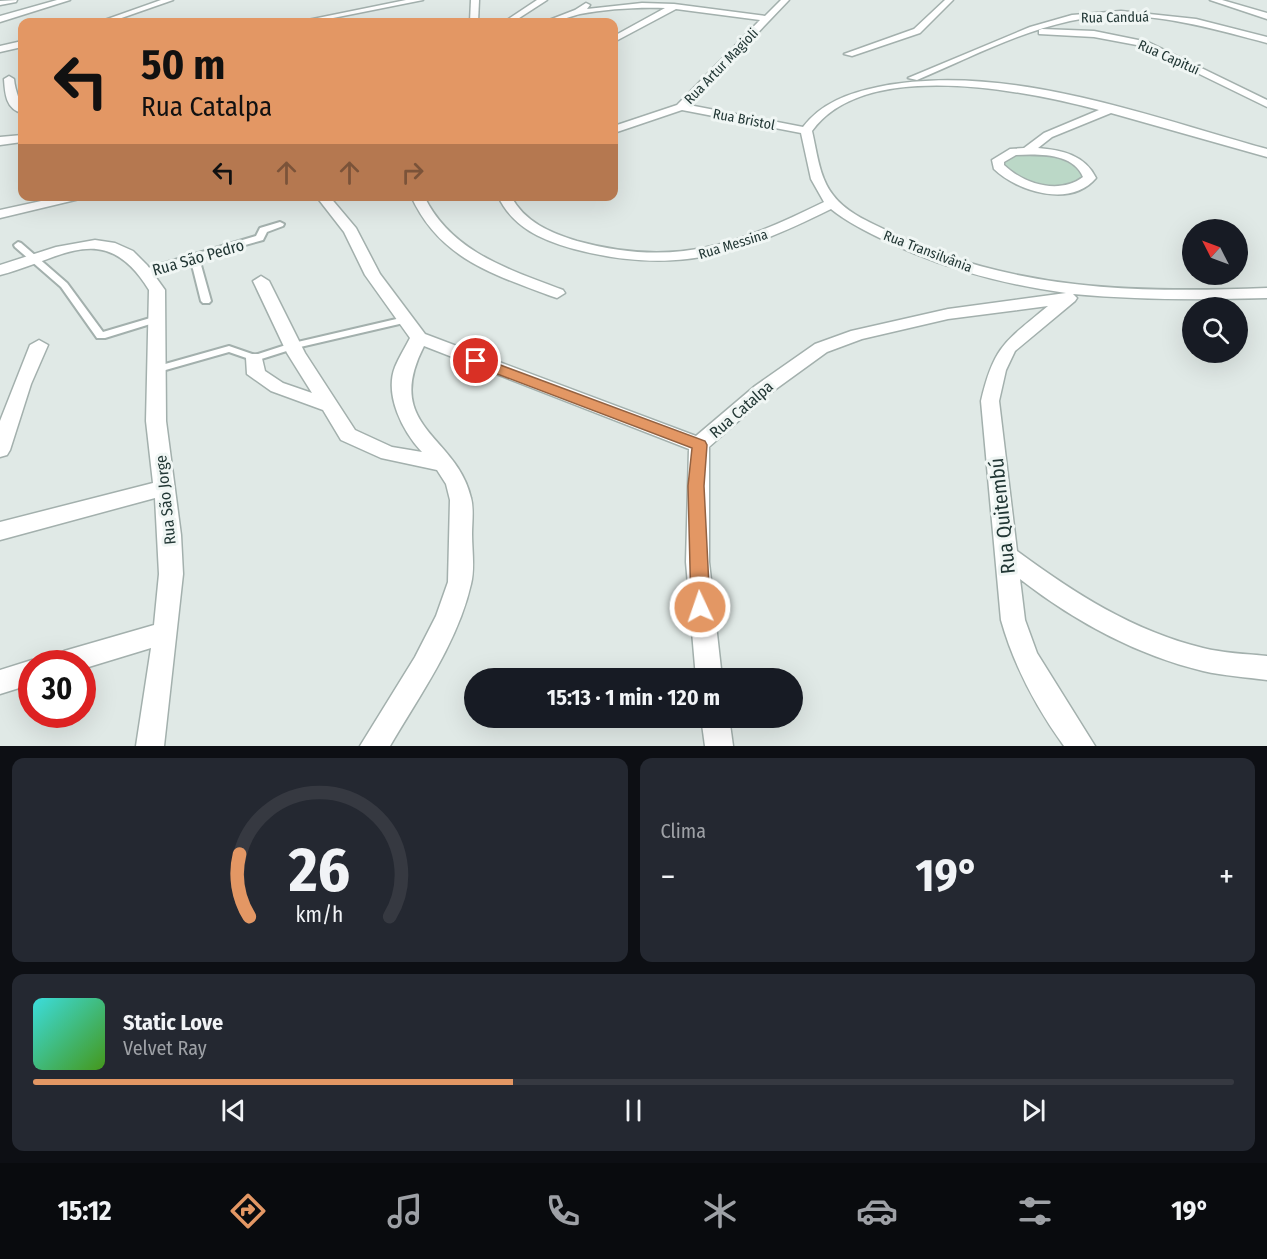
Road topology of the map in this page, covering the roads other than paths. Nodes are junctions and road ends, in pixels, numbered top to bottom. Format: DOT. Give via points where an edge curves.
graph roads {
  1 [pos="12,0"];
  2 [pos="66,0"];
  3 [pos="169,0"];
  4 [pos="420,0"];
  5 [pos="475,0"];
  6 [pos="543,0"];
  7 [pos="594,0"];
  8 [pos="685,0"];
  9 [pos="785,0"];
  10 [pos="949,0"];
  11 [pos="1214,0"];
  12 [pos="0,3"];
  13 [pos="674,6"];
  14 [pos="578,12"];
  15 [pos="1267,16"];
  16 [pos="115,18"];
  17 [pos="323,18"];
  18 [pos="474,18"];
  19 [pos="514,18"];
  20 [pos="560,18"];
  21 [pos="0,19"];
  22 [pos="769,19"];
  23 [pos="1028,32"];
  24 [pos="618,37"];
  25 [pos="1267,40"];
  26 [pos="18,45"];
  27 [pos="0,49"];
  28 [pos="849,54"];
  29 [pos="5,80"];
  30 [pos="900,83"];
  31 [pos="1267,104"];
  32 [pos="681,107"];
  33 [pos="18,108"];
  34 [pos="1110,110"];
  35 [pos="618,129"];
  36 [pos="806,131"];
  37 [pos="18,139"];
  38 [pos="0,141"];
  39 [pos="1027,151"];
  40 [pos="1267,153"];
  41 [pos="62,201"];
  42 [pos="325,201"];
  43 [pos="420,201"];
  44 [pos="506,201"];
  45 [pos="832,203"];
  46 [pos="0,214"];
  47 [pos="280,224"];
  48 [pos="18,245"];
  49 [pos="195,258"];
  50 [pos="34,259"];
  51 [pos="139,267"];
  52 [pos="0,270"];
  53 [pos="261,281"];
  54 [pos="557,292"];
  55 [pos="1267,293"];
  56 [pos="1099,294"];
  57 [pos="1067,298"];
  58 [pos="206,301"];
  59 [pos="157,319"];
  60 [pos="412,329"];
  61 [pos="39,345"];
  62 [pos="293,346"];
  63 [pos="255,358"];
  64 [pos="155,370"];
  65 [pos="327,405"];
  66 [pos="7,406"];
  67 [pos="699,445"];
  68 [pos="0,450"];
  69 [pos="444,464"];
  70 [pos="165,488"];
  71 [pos="0,531"];
  72 [pos="1005,554"];
  73 [pos="166,632"];
  74 [pos="96,653"];
  75 [pos="708,668"];
  76 [pos="1267,668"];
  77 [pos="18,676"];
  78 [pos="0,682"];
  79 [pos="717,728"];
  80 [pos="150,746"];
  81 [pos="374,746"];
  82 [pos="719,746"];
  83 [pos="1081,746"];
  1 -- 12 [label="street"];
  2 -- 21 [label="street"];
  3 -- 16 [label="street"];
  4 -- 17 [label="street"];
  5 -- 18 [label="street"];
  6 -- 19 [label="street"];
  7 -- 14 [label="street"];
  8 -- 13 [label="street"];
  9 -- 22 [label="street, Rua Artur Magioli"];
  10 -- 28 [label="street" via="917,31"];
  11 -- 15 [label="street"];
  13 -- 14 [label="street" via="635,5"];
  13 -- 22 [label="street"];
  13 -- 24 [label="street"];
  14 -- 20 [label="street"];
  22 -- 32 [label="street, Rua Artur Magioli"];
  23 -- 25 [label="street, Rua Canduá" via="1072,18 1134,15 1198,22"];
  23 -- 30 [label="street, Rua Canduá"];
  23 -- 31 [label="street, Rua Capituí" via="1094,34 1145,44"];
  26 -- 27 [label="street"];
  29 -- 33 [label="street"];
  30 -- 34 [label="street" via="953,81 1005,86"];
  30 -- 36 [label="street" via="837,104 818,115"];
  32 -- 35 [label="street, Rua Artur Magioli"];
  32 -- 36 [label="street, Rua Bristol"];
  34 -- 39 [label="street" via="1048,135"];
  34 -- 40 [label="street"];
  36 -- 45 [label="street" via="822,189"];
  37 -- 38 [label="street"];
  39 -- 39 [label="street" via="1004,155 998,166 1014,179 1044,188 1075,187 1090,178 1082,166 1071,160"];
  41 -- 46 [label="street"];
  42 -- 60 [label="street" via="351,231 373,275"];
  43 -- 54 [label="street" via="437,231 458,250"];
  44 -- 45 [label="street, Rua Messina" via="523,223 558,239 598,252 641,259 686,258 729,248"];
  45 -- 56 [label="street, Rua Transilvânia" via="896,242 933,256 1017,280"];
  47 -- 49 [label="lane, Rua São Pedro" via="263,230 260,238"];
  48 -- 50 [label="lane"];
  49 -- 51 [label="lane, Rua São Pedro"];
  49 -- 58 [label="lane"];
  50 -- 51 [label="street" via="92,244 124,251"];
  50 -- 52 [label="street"];
  50 -- 59 [label="lane" via="64,285 101,336"];
  51 -- 59 [label="street, Rua São Jorge" via="157,290"];
  53 -- 62 [label="street"];
  55 -- 56 [label="street, Rua Transilvânia"];
  56 -- 57 [label="street, Rua Catalpa"];
  57 -- 67 [label="street, Rua Catalpa" via="948,314 857,335 821,348 762,390"];
  57 -- 72 [label="street, Rua Quitembú" via="1008,348 997,370 990,401"];
  59 -- 64 [label="street, Rua São Jorge"];
  60 -- 62 [label="lane"];
  60 -- 67 [label="street, Rua Catalpa"];
  60 -- 69 [label="street" via="402,394 408,416 423,441"];
  61 -- 66 [label="street"];
  62 -- 63 [label="lane"];
  62 -- 65 [label="street"];
  63 -- 64 [label="lane" via="229,350"];
  63 -- 65 [label="street" via="256,374 285,391"];
  64 -- 70 [label="street, Rua São Jorge" via="156,421"];
  65 -- 69 [label="street" via="348,435 388,453"];
  66 -- 68 [label="street"];
  67 -- 75 [label="street" via="697,547"];
  69 -- 81 [label="street" via="461,500 460,582 448,618 424,665"];
  70 -- 71 [label="street"];
  70 -- 73 [label="street, Rua São Jorge" via="171,574"];
  72 -- 76 [label="street" via="1062,598 1135,638 1204,660"];
  72 -- 83 [label="street, Rua Quitembú" via="1013,620 1021,648 1053,709"];
  73 -- 74 [label="street"];
  73 -- 80 [label="street, Rua São Jorge"];
  77 -- 78 [label="street"];
  79 -- 82 [label="street"];
}
